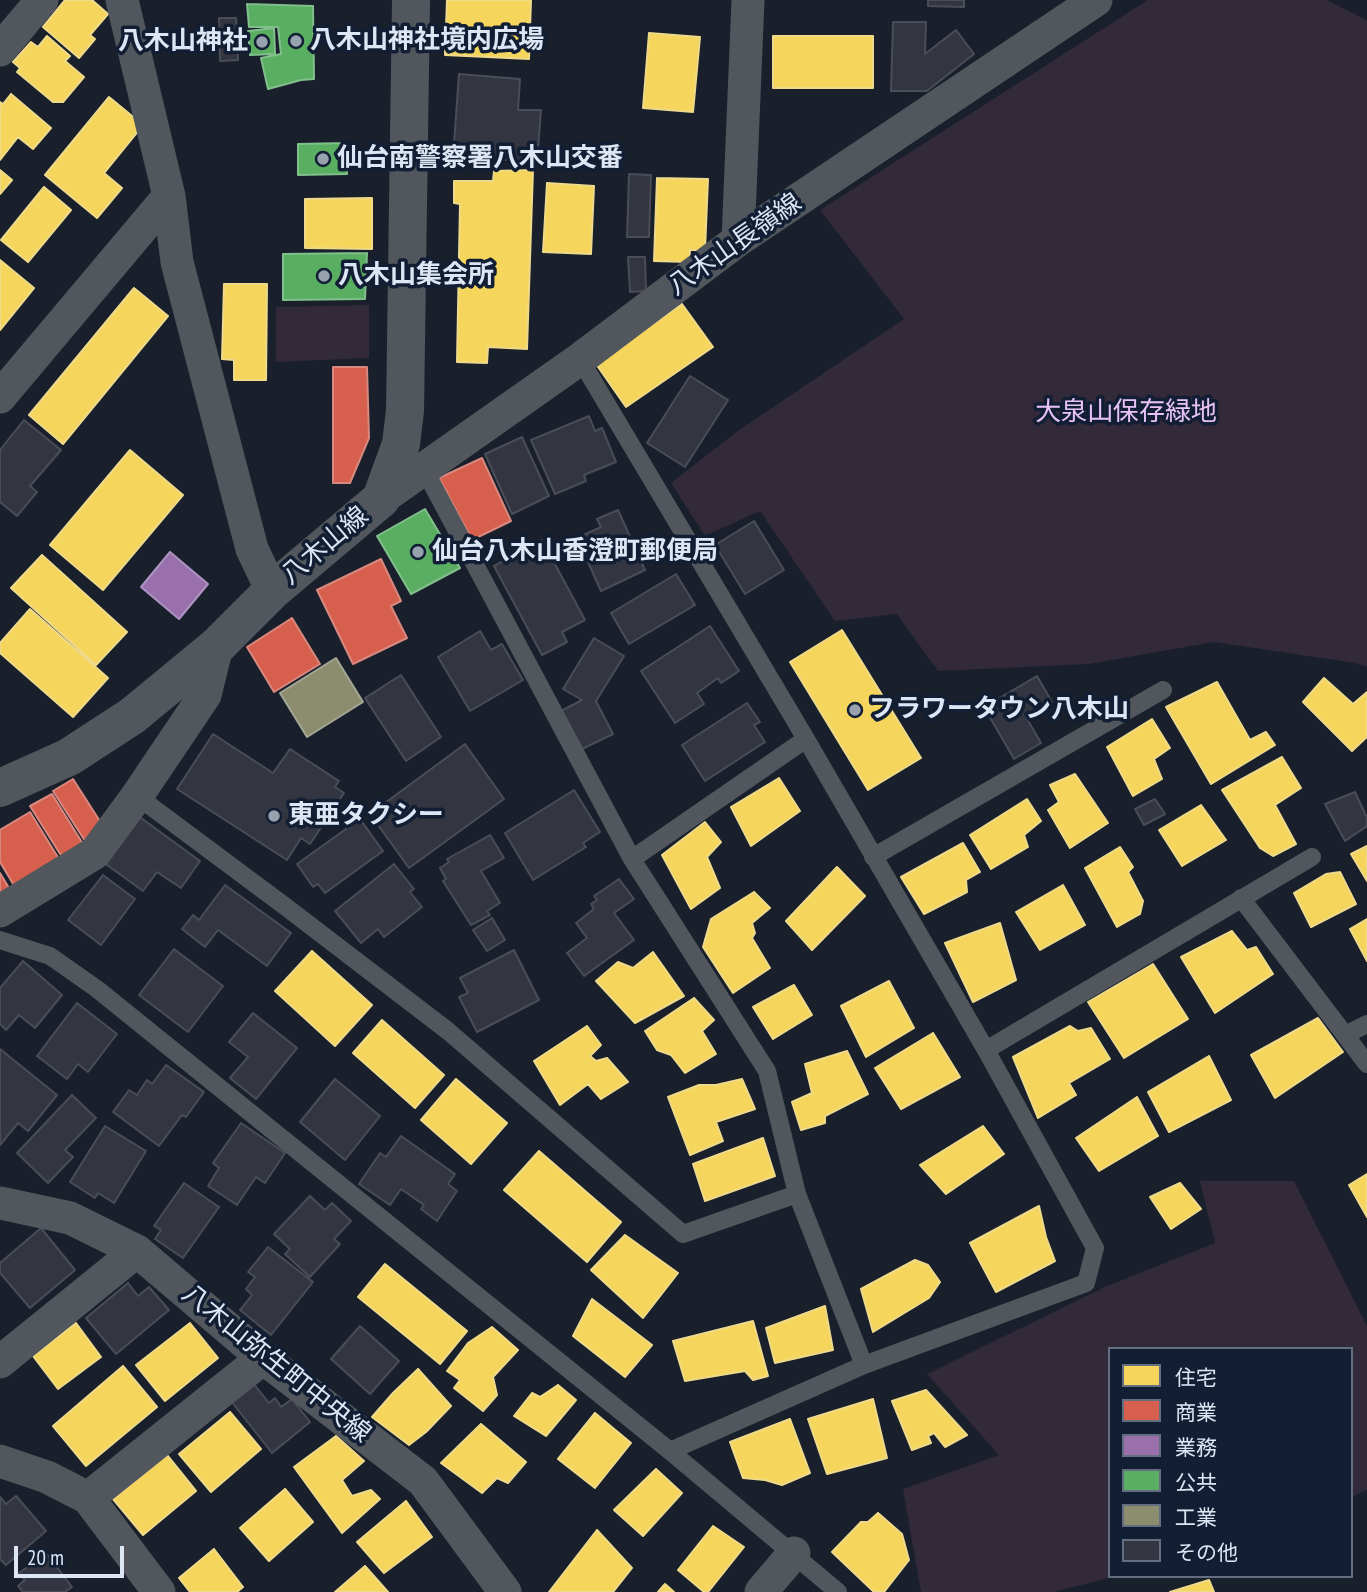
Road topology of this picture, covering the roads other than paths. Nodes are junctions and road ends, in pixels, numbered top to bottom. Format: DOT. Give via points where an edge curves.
graph roads {
  1 [pos="42,0"];
  2 [pos="122,0"];
  3 [pos="411,0"];
  4 [pos="748,0"];
  5 [pos="1096,0"];
  6 [pos="0,50"];
  7 [pos="169,196"];
  8 [pos="738,240"];
  9 [pos="580,359"];
  10 [pos="0,397"];
  11 [pos="424,469"];
  12 [pos="381,499"];
  13 [pos="272,591"];
  14 [pos="217,646"];
  15 [pos="1163,690"];
  16 [pos="806,738"];
  17 [pos="0,788"];
  18 [pos="137,796"];
  19 [pos="873,857"];
  20 [pos="1312,857"];
  21 [pos="632,859"];
  22 [pos="1241,898"];
  23 [pos="0,911"];
  24 [pos="0,940"];
  25 [pos="1367,1024"];
  26 [pos="1345,1035"];
  27 [pos="986,1050"];
  28 [pos="1367,1064"];
  29 [pos="797,1194"];
  30 [pos="0,1203"];
  31 [pos="137,1251"];
  32 [pos="263,1358"];
  33 [pos="0,1362"];
  34 [pos="864,1365"];
  35 [pos="670,1451"];
  36 [pos="0,1461"];
  37 [pos="88,1498"];
  38 [pos="794,1553"];
  39 [pos="159,1592"];
  40 [pos="505,1592"];
  41 [pos="761,1592"];
  42 [pos="838,1592"];
  1 -- 6 [label="street"];
  2 -- 7 [label="street"];
  3 -- 12 [label="street, 八木山線" via="405,411 401,444"];
  4 -- 8 [label="street"];
  5 -- 8 [label="street, 八木山長嶺線"];
  7 -- 10 [label="street"];
  7 -- 13 [label="street" via="177,262 245,523"];
  8 -- 9 [label="street, 八木山長嶺線"];
  9 -- 11 [label="street, 八木山長嶺線"];
  9 -- 16 [label="lane"];
  11 -- 12 [label="street, 八木山長嶺線"];
  11 -- 21 [label="lane"];
  12 -- 13 [label="street, 八木山線"];
  13 -- 14 [label="street, 八木山線"];
  14 -- 17 [label="street, 八木山線" via="132,716 69,758"];
  14 -- 18 [label="street" via="205,695"];
  15 -- 19 [label="lane"];
  16 -- 19 [label="lane"];
  16 -- 21 [label="lane"];
  18 -- 23 [label="street" via="95,853"];
  18 -- 29 [label="lane" via="448,1031 683,1234"];
  19 -- 27 [label="lane"];
  20 -- 22 [label="lane"];
  21 -- 29 [label="lane" via="767,1071"];
  22 -- 26 [label="lane"];
  22 -- 27 [label="lane"];
  24 -- 35 [label="lane" via="50,956 97,989"];
  25 -- 26 [label="lane"];
  26 -- 28 [label="lane"];
  27 -- 34 [label="lane" via="1095,1248 1086,1283"];
  29 -- 34 [label="lane"];
  30 -- 31 [label="street, 八木山弥生町中央線" via="70,1218"];
  31 -- 32 [label="street, 八木山弥生町中央線"];
  31 -- 33 [label="street"];
  32 -- 37 [label="street"];
  32 -- 40 [label="street, 八木山弥生町中央線" via="423,1481"];
  34 -- 35 [label="lane"];
  35 -- 38 [label="lane"];
  36 -- 37 [label="street"];
  37 -- 39 [label="street"];
  38 -- 41 [label="street"];
  38 -- 42 [label="lane"];
}
